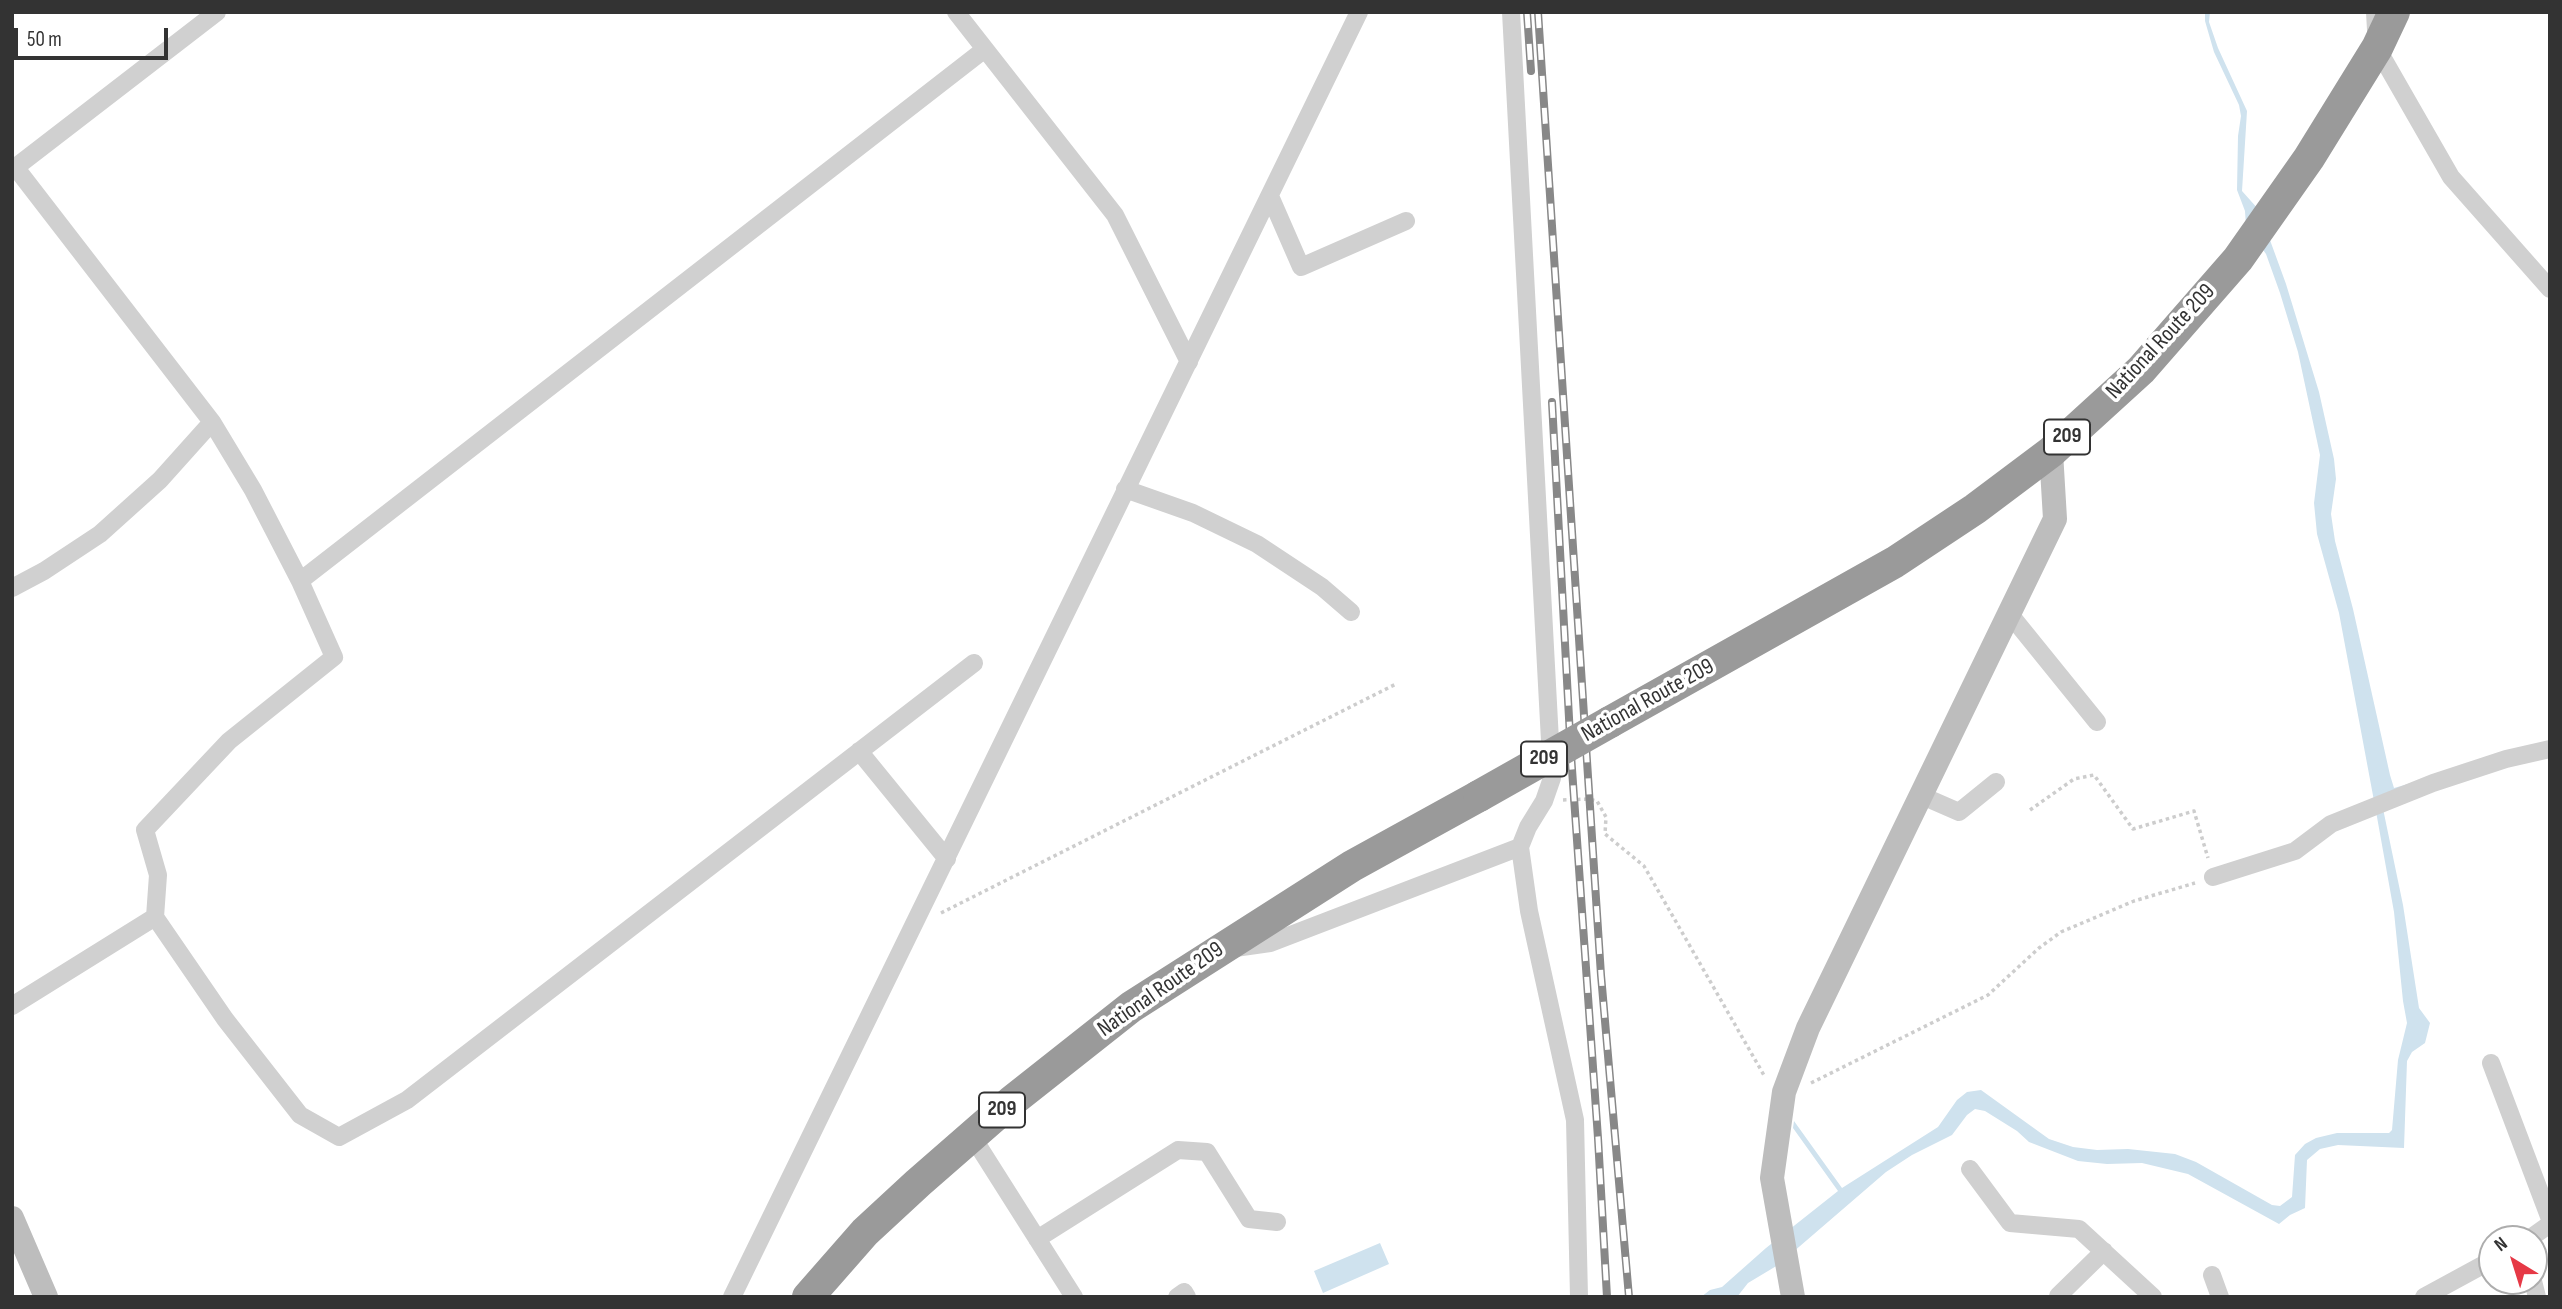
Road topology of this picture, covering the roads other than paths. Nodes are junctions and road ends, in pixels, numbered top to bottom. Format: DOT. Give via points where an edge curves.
graph roads {
  1 [pos="217,12"];
  2 [pos="956,12"];
  3 [pos="1359,12"];
  4 [pos="1511,12"];
  5 [pos="2375,12"];
  6 [pos="2395,12"];
  7 [pos="2377,48"];
  8 [pos="985,49"];
  9 [pos="14,169"];
  10 [pos="1270,196"];
  11 [pos="1406,221"];
  12 [pos="2550,289"];
  13 [pos="1189,362"];
  14 [pos="212,422"];
  15 [pos="2051,452"];
  16 [pos="1125,489"];
  17 [pos="300,581"];
  18 [pos="12,588"];
  19 [pos="1351,612"];
  20 [pos="2008,612"];
  21 [pos="974,663"];
  22 [pos="2097,722"];
  23 [pos="2550,749"];
  24 [pos="859,751"];
  25 [pos="1996,782"];
  26 [pos="1920,795"];
  27 [pos="1520,847"];
  28 [pos="947,859"];
  29 [pos="2213,877"];
  30 [pos="155,918"];
  31 [pos="1218,950"];
  32 [pos="12,1006"];
  33 [pos="2491,1063"];
  34 [pos="972,1136"];
  35 [pos="1970,1169"];
  36 [pos="12,1218"];
  37 [pos="2550,1219"];
  38 [pos="1277,1222"];
  39 [pos="1037,1239"];
  40 [pos="2104,1251"];
  41 [pos="2478,1268"];
  42 [pos="2212,1275"];
  43 [pos="2059,1296"];
  44 [pos="46,1297"];
  45 [pos="732,1297"];
  46 [pos="808,1297"];
  47 [pos="1074,1297"];
  48 [pos="1177,1297"];
  49 [pos="1187,1297"];
  50 [pos="1579,1297"];
  51 [pos="1793,1297"];
  52 [pos="2153,1297"];
  53 [pos="2220,1297"];
  54 [pos="2424,1297"];
  1 -- 9 [label="street"];
  2 -- 8 [label="street"];
  3 -- 10 [label="street"];
  4 -- 27 [label="street" via="1552,778"];
  5 -- 7 [label="street"];
  6 -- 7 [label="highway, National Route 209 / 209"];
  7 -- 12 [label="street" via="2451,177"];
  7 -- 15 [label="highway, National Route 209 / 209" via="2309,158 2238,259 2141,370"];
  8 -- 13 [label="street" via="1115,215"];
  8 -- 17 [label="street"];
  9 -- 14 [label="street"];
  10 -- 11 [label="street" via="1301,267"];
  10 -- 13 [label="street"];
  13 -- 16 [label="street"];
  14 -- 17 [label="street"];
  14 -- 18 [label="street" via="160,480 100,534"];
  15 -- 20 [label="street" via="2055,519"];
  15 -- 31 [label="highway, National Route 209 / 209, bridge" via="1895,562 1352,866"];
  16 -- 19 [label="street" via="1193,513 1257,544"];
  16 -- 28 [label="street"];
  17 -- 30 [label="street" via="334,657 229,741 145,830 158,875"];
  20 -- 22 [label="street"];
  20 -- 26 [label="street"];
  21 -- 24 [label="street"];
  23 -- 29 [label="street" via="2433,783 2331,824 2295,851"];
  24 -- 28 [label="street"];
  24 -- 30 [label="street" via="407,1100 339,1137 300,1115"];
  25 -- 26 [label="street" via="1959,812"];
  26 -- 51 [label="street" via="1808,1028 1784,1093 1772,1178"];
  27 -- 31 [label="street" via="1270,943"];
  27 -- 50 [label="street" via="1528,911 1574,1119"];
  28 -- 45 [label="street"];
  30 -- 32 [label="street"];
  31 -- 34 [label="highway, National Route 209 / 209" via="1131,1007"];
  33 -- 37 [label="street"];
  34 -- 39 [label="street"];
  34 -- 46 [label="highway, National Route 209 / 209" via="865,1233"];
  35 -- 40 [label="street" via="2010,1223 2079,1229"];
  36 -- 44 [label="street"];
  38 -- 39 [label="street" via="1249,1219 1207,1152 1178,1150"];
  39 -- 47 [label="street"];
  40 -- 43 [label="street"];
  40 -- 52 [label="street"];
  41 -- 54 [label="street"];
  42 -- 53 [label="street"];
  48 -- 49 [label="street" via="1184,1292"];
}
